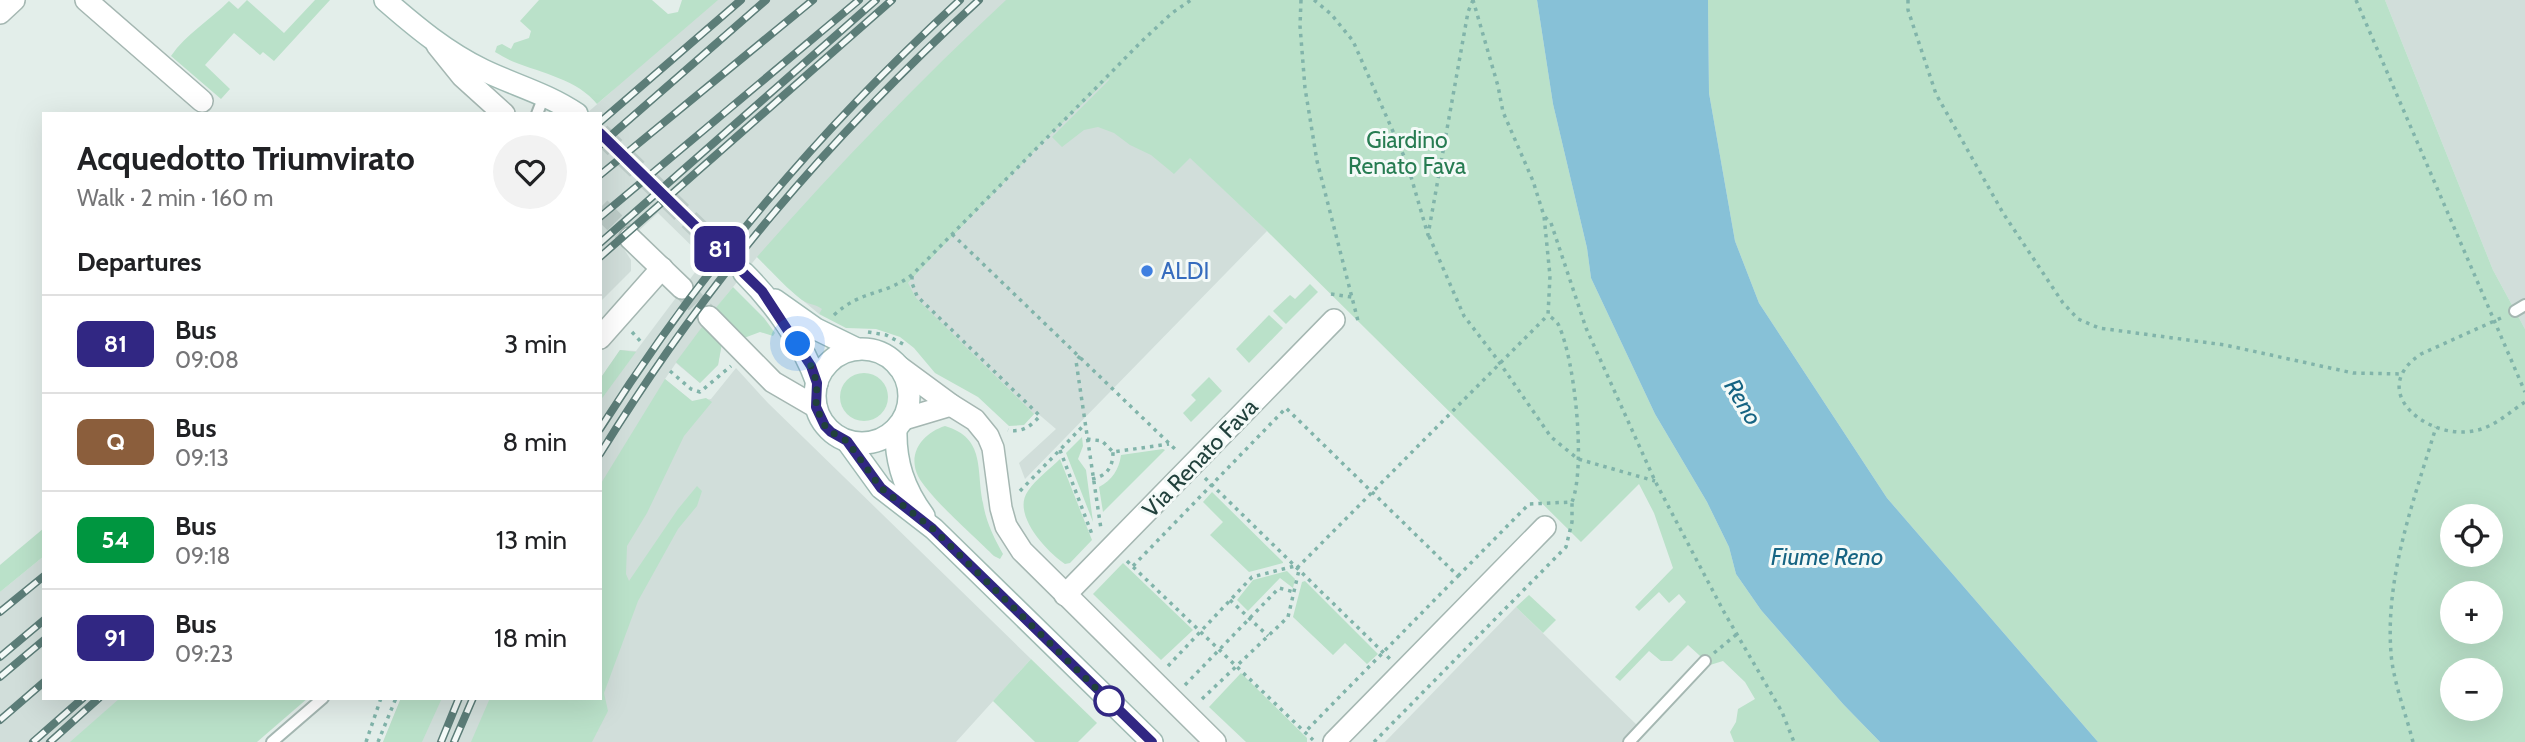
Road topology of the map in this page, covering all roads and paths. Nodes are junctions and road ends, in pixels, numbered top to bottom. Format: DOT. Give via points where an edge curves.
graph roads {
  1 [pos="14,0"];
  2 [pos="86,0"];
  3 [pos="385,0"];
  4 [pos="1191,0"];
  5 [pos="1301,0"];
  6 [pos="1314,0"];
  7 [pos="1473,0"];
  8 [pos="1908,0"];
  9 [pos="2356,0"];
  10 [pos="0,13"];
  11 [pos="436,43"];
  12 [pos="202,101"];
  13 [pos="541,105"];
  14 [pos="502,112"];
  15 [pos="569,112"];
  16 [pos="1544,216"];
  17 [pos="952,233"];
  18 [pos="1428,235"];
  19 [pos="630,238"];
  20 [pos="662,268"];
  21 [pos="744,273"];
  22 [pos="913,274"];
  23 [pos="682,288"];
  24 [pos="762,291"];
  25 [pos="1331,294"];
  26 [pos="1352,297"];
  27 [pos="1548,315"];
  28 [pos="709,317"];
  29 [pos="833,317"];
  30 [pos="1334,320"];
  31 [pos="1358,321"];
  32 [pos="2493,321"];
  33 [pos="630,330"];
  34 [pos="602,336"];
  35 [pos="642,343"];
  36 [pos="857,349"];
  37 [pos="1080,356"];
  38 [pos="734,362"];
  39 [pos="1500,363"];
  40 [pos="898,366"];
  41 [pos="670,371"];
  42 [pos="2403,374"];
  43 [pos="817,383"];
  44 [pos="2525,392"];
  45 [pos="2525,402"];
  46 [pos="951,405"];
  47 [pos="816,407"];
  48 [pos="1040,416"];
  49 [pos="900,424"];
  50 [pos="1084,425"];
  51 [pos="2436,427"];
  52 [pos="1087,439"];
  53 [pos="847,441"];
  54 [pos="1169,444"];
  55 [pos="1060,450"];
  56 [pos="1113,452"];
  57 [pos="1578,459"];
  58 [pos="1192,466"];
  59 [pos="1092,480"];
  60 [pos="1655,481"];
  61 [pos="1211,485"];
  62 [pos="1371,492"];
  63 [pos="1019,494"];
  64 [pos="1572,502"];
  65 [pos="1545,527"];
  66 [pos="933,529"];
  67 [pos="1107,542"];
  68 [pos="1132,566"];
  69 [pos="1297,568"];
  70 [pos="1458,576"];
  71 [pos="1294,592"];
  72 [pos="1065,595"];
  73 [pos="1230,600"];
  74 [pos="1249,618"];
  75 [pos="1200,631"];
  76 [pos="1737,634"];
  77 [pos="1268,636"];
  78 [pos="1219,649"];
  79 [pos="1384,652"];
  80 [pos="1705,662"];
  81 [pos="1237,666"];
  82 [pos="1164,671"];
  83 [pos="1403,673"];
  84 [pos="321,700"];
  85 [pos="381,700"];
  86 [pos="395,700"];
  87 [pos="1198,703"];
  88 [pos="1306,731"];
  89 [pos="272,742"];
  90 [pos="366,742"];
  91 [pos="378,742"];
  92 [pos="1152,742"];
  93 [pos="1216,742"];
  94 [pos="1315,742"];
  95 [pos="1334,742"];
  96 [pos="1374,742"];
  97 [pos="1629,742"];
  98 [pos="1794,742"];
  99 [pos="2413,742"];
  1 -- 10 [label="street"];
  2 -- 12 [label="street"];
  3 -- 11 [label="street"];
  4 -- 17 [label="path" via="1142,41"];
  5 -- 26 [label="path" via="1307,100 1317,161"];
  6 -- 18 [label="path" via="1353,41 1408,163"];
  7 -- 16 [label="path" via="1503,112 1534,181"];
  7 -- 18 [label="path"];
  8 -- 42 [label="path" via="1936,94 2003,213 2078,319 2099,328 2225,345 2353,373"];
  9 -- 32 [label="path"];
  11 -- 13 [label="street"];
  11 -- 14 [label="street" via="462,76"];
  13 -- 15 [label="street"];
  16 -- 27 [label="path" via="1550,276"];
  16 -- 60 [label="path" via="1586,328"];
  17 -- 22 [label="path"];
  17 -- 37 [label="path"];
  18 -- 39 [label="path" via="1464,316"];
  19 -- 20 [label="street"];
  20 -- 23 [label="street"];
  20 -- 34 [label="street"];
  21 -- 24 [label="street"];
  22 -- 29 [label="path" via="891,289 852,300"];
  22 -- 48 [label="path" via="918,296"];
  24 -- 36 [label="street" via="816,329"];
  24 -- 43 [label="street" via="806,357"];
  25 -- 26 [label="path"];
  26 -- 31 [label="path"];
  27 -- 39 [label="path"];
  27 -- 57 [label="path" via="1559,325 1568,360"];
  28 -- 47 [label="street" via="773,382"];
  30 -- 58 [label="street, Via Renato Fava"];
  32 -- 42 [label="path" via="2421,354"];
  32 -- 44 [label="path"];
  33 -- 35 [label="path"];
  36 -- 40 [label="street" via="876,351"];
  36 -- 43 [label="street" via="828,364"];
  37 -- 50 [label="path" via="1076,361"];
  37 -- 54 [label="path"];
  38 -- 41 [label="path" via="701,392"];
  39 -- 57 [label="path" via="1551,437"];
  39 -- 62 [label="path"];
  40 -- 46 [label="street"];
  40 -- 49 [label="street" via="910,396"];
  42 -- 51 [label="path" via="2399,391 2404,406"];
  43 -- 47 [label="street"];
  45 -- 51 [label="path" via="2480,430"];
  46 -- 49 [label="street"];
  46 -- 72 [label="street" via="975,420 988,436 1006,526 1022,551"];
  47 -- 53 [label="street" via="825,426"];
  49 -- 53 [label="street" via="874,442"];
  49 -- 66 [label="street" via="898,465"];
  50 -- 52 [label="path"];
  50 -- 55 [label="path"];
  51 -- 99 [label="path" via="2402,539 2391,611 2391,655"];
  52 -- 56 [label="path" via="1102,441"];
  52 -- 59 [label="path"];
  53 -- 66 [label="street" via="881,488"];
  54 -- 56 [label="path"];
  54 -- 58 [label="path"];
  55 -- 63 [label="path"];
  55 -- 67 [label="path" via="1096,543"];
  56 -- 59 [label="path" via="1107,472"];
  57 -- 60 [label="path"];
  57 -- 64 [label="path"];
  58 -- 61 [label="path"];
  58 -- 67 [label="street, Via Renato Fava"];
  59 -- 67 [label="path"];
  60 -- 76 [label="path"];
  61 -- 62 [label="path" via="1286,408"];
  61 -- 68 [label="path"];
  61 -- 69 [label="path"];
  62 -- 69 [label="path"];
  62 -- 70 [label="path"];
  64 -- 70 [label="path" via="1529,504"];
  64 -- 96 [label="path" via="1566,547"];
  65 -- 83 [label="street"];
  66 -- 92 [label="street"];
  67 -- 68 [label="path"];
  67 -- 72 [label="street, Via Renato Fava"];
  68 -- 75 [label="path"];
  69 -- 71 [label="path"];
  69 -- 73 [label="path" via="1252,577"];
  69 -- 79 [label="path"];
  70 -- 79 [label="path"];
  71 -- 74 [label="path" via="1279,588"];
  71 -- 77 [label="path" via="1288,617"];
  72 -- 93 [label="street"];
  73 -- 74 [label="path"];
  73 -- 75 [label="path"];
  74 -- 77 [label="path"];
  74 -- 78 [label="path"];
  75 -- 78 [label="path"];
  75 -- 82 [label="path"];
  76 -- 80 [label="path"];
  76 -- 98 [label="path"];
  77 -- 81 [label="path"];
  78 -- 81 [label="path"];
  79 -- 83 [label="path"];
  79 -- 88 [label="path"];
  80 -- 97 [label="lane"];
  81 -- 87 [label="path"];
  81 -- 88 [label="path"];
  83 -- 95 [label="street"];
  84 -- 89 [label="lane"];
  85 -- 90 [label="path"];
  86 -- 91 [label="path"];
  88 -- 94 [label="path"];
}
